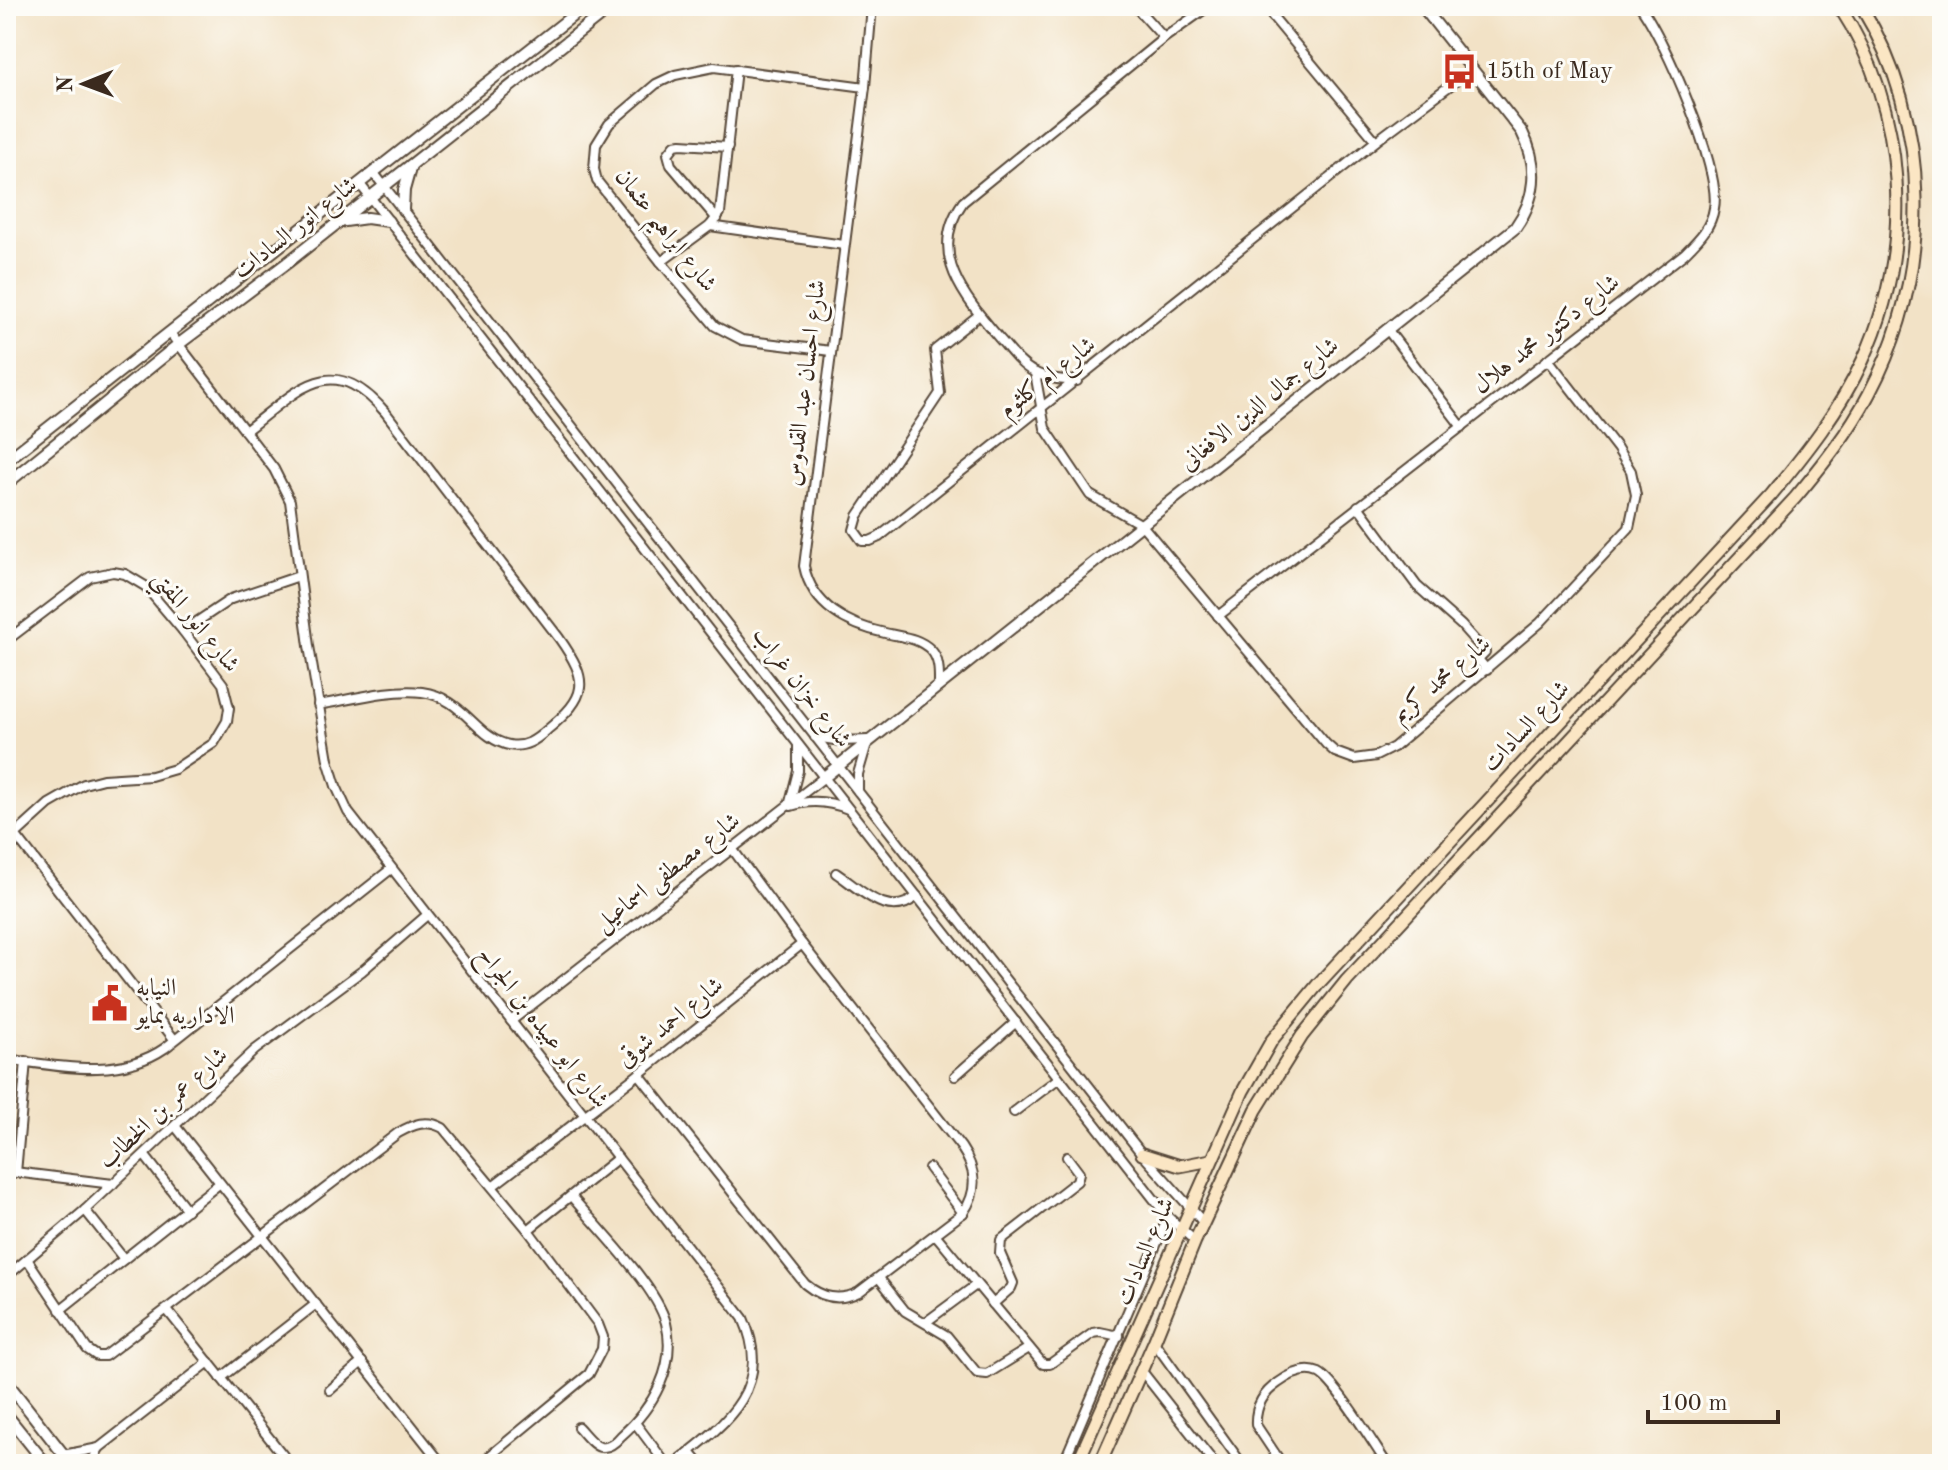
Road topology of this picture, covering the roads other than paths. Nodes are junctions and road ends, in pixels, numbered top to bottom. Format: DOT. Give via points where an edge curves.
graph roads {
  1 [pos="585,6"];
  2 [pos="612,6"];
  3 [pos="872,6"];
  4 [pos="1135,6"];
  5 [pos="1209,6"];
  6 [pos="1264,6"];
  7 [pos="1422,6"];
  8 [pos="1640,6"];
  9 [pos="1839,6"];
  10 [pos="1861,6"];
  11 [pos="1164,38"];
  12 [pos="736,69"];
  13 [pos="1472,69"];
  14 [pos="865,87"];
  15 [pos="1376,141"];
  16 [pos="728,147"];
  17 [pos="412,163"];
  18 [pos="373,172"];
  19 [pos="359,183"];
  20 [pos="384,185"];
  21 [pos="369,196"];
  22 [pos="403,210"];
  23 [pos="388,221"];
  24 [pos="714,222"];
  25 [pos="336,223"];
  26 [pos="844,245"];
  27 [pos="661,262"];
  28 [pos="979,315"];
  29 [pos="1387,329"];
  30 [pos="170,333"];
  31 [pos="179,344"];
  32 [pos="831,351"];
  33 [pos="1548,359"];
  34 [pos="1035,373"];
  35 [pos="1077,381"];
  36 [pos="1041,409"];
  37 [pos="1462,427"];
  38 [pos="245,431"];
  39 [pos="585,443"];
  40 [pos="571,455"];
  41 [pos="6,461"];
  42 [pos="6,484"];
  43 [pos="1358,506"];
  44 [pos="1142,525"];
  45 [pos="299,576"];
  46 [pos="1218,616"];
  47 [pos="183,631"];
  48 [pos="6,641"];
  49 [pos="1487,670"];
  50 [pos="939,686"];
  51 [pos="318,705"];
  52 [pos="815,737"];
  53 [pos="868,740"];
  54 [pos="798,744"];
  55 [pos="838,766"];
  56 [pos="823,778"];
  57 [pos="858,792"];
  58 [pos="787,807"];
  59 [pos="849,810"];
  60 [pos="6,823"];
  61 [pos="16,836"];
  62 [pos="6,843"];
  63 [pos="731,847"];
  64 [pos="391,869"];
  65 [pos="836,873"];
  66 [pos="917,896"];
  67 [pos="427,915"];
  68 [pos="802,944"];
  69 [pos="511,1021"];
  70 [pos="1016,1022"];
  71 [pos="174,1039"];
  72 [pos="6,1059"];
  73 [pos="26,1061"];
  74 [pos="639,1074"];
  75 [pos="955,1076"];
  76 [pos="1059,1078"];
  77 [pos="1014,1112"];
  78 [pos="586,1116"];
  79 [pos="176,1127"];
  80 [pos="1142,1154"];
  81 [pos="145,1156"];
  82 [pos="1067,1157"];
  83 [pos="618,1158"];
  84 [pos="1211,1160"];
  85 [pos="929,1168"];
  86 [pos="11,1172"];
  87 [pos="220,1183"];
  88 [pos="113,1184"];
  89 [pos="494,1185"];
  90 [pos="571,1196"];
  91 [pos="1189,1208"];
  92 [pos="85,1210"];
  93 [pos="187,1210"];
  94 [pos="963,1213"];
  95 [pos="1168,1217"];
  96 [pos="1204,1223"];
  97 [pos="1180,1229"];
  98 [pos="528,1230"];
  99 [pos="935,1234"];
  100 [pos="262,1236"];
  101 [pos="1195,1241"];
  102 [pos="27,1259"];
  103 [pos="124,1259"];
  104 [pos="6,1277"];
  105 [pos="879,1278"];
  106 [pos="976,1285"];
  107 [pos="316,1304"];
  108 [pos="993,1304"];
  109 [pos="60,1310"];
  110 [pos="167,1310"];
  111 [pos="926,1322"];
  112 [pos="1119,1336"];
  113 [pos="1154,1342"];
  114 [pos="1029,1348"];
  115 [pos="209,1362"];
  116 [pos="362,1362"];
  117 [pos="1141,1370"];
  118 [pos="221,1378"];
  119 [pos="7,1385"];
  120 [pos="330,1390"];
  121 [pos="6,1414"];
  122 [pos="6,1422"];
  123 [pos="636,1424"];
  124 [pos="578,1427"];
  125 [pos="17,1428"];
  126 [pos="99,1448"];
  127 [pos="690,1452"];
  128 [pos="67,1459"];
  129 [pos="46,1464"];
  130 [pos="91,1464"];
  131 [pos="290,1464"];
  132 [pos="442,1464"];
  133 [pos="480,1464"];
  134 [pos="666,1464"];
  135 [pos="674,1464"];
  136 [pos="700,1464"];
  137 [pos="1063,1464"];
  138 [pos="1077,1464"];
  139 [pos="1100,1464"];
  140 [pos="1215,1464"];
  141 [pos="1242,1464"];
  142 [pos="1282,1464"];
  143 [pos="1387,1464"];
  1 -- 18 [label="street, شارع انور السادات"];
  2 -- 17 [label="street, شارع انور السادات"];
  3 -- 14 [label="street, شارع احسان عبد القدوس"];
  4 -- 11 [label="street"];
  5 -- 11 [label="street"];
  6 -- 15 [label="street"];
  7 -- 13 [label="street, شارع جمال الدين الافغانى"];
  8 -- 33 [label="street, شارع دكتور محمد هلال" via="1665,47 1711,166 1711,223 1684,254"];
  9 -- 84 [label="main road, شارع السادات" via="1876,82 1887,117 1897,189 1890,278 1873,337 1851,384 1771,495 1300,1004 1257,1064"];
  10 -- 96 [label="main road, شارع السادات" via="1899,87 1916,192 1915,246 1905,299 1868,396 1795,498 1328,1002 1267,1091"];
  11 -- 28 [label="street" via="956,211 948,240 951,267"];
  12 -- 14 [label="street, شارع ابراهيم عثمان"];
  12 -- 16 [label="street"];
  12 -- 27 [label="street, شارع ابراهيم عثمان" via="694,70 656,84 609,124 596,145 597,181"];
  13 -- 15 [label="street, شارع ام كلثوم"];
  13 -- 29 [label="street, شارع جمال الدين الافغانى" via="1530,147 1532,198 1515,228"];
  14 -- 26 [label="street, شارع احسان عبد القدوس"];
  15 -- 35 [label="street, شارع ام كلثوم"];
  16 -- 24 [label="street"];
  16 -- 24 [label="street" via="681,144 668,154"];
  17 -- 20 [label="street, شارع انور السادات"];
  17 -- 22 [label="street"];
  18 -- 19 [label="street, شارع انور السادات"];
  18 -- 20 [label="street, شارع خزان غراب"];
  19 -- 21 [label="street, شارع خزان غراب"];
  19 -- 30 [label="street, شارع انور السادات"];
  20 -- 21 [label="street, شارع انور السادات"];
  20 -- 22 [label="street, شارع خزان غراب"];
  21 -- 23 [label="street, شارع خزان غراب"];
  21 -- 25 [label="street, شارع انور السادات"];
  22 -- 39 [label="street, شارع خزان غراب"];
  23 -- 25 [label="street"];
  23 -- 40 [label="street, شارع خزان غراب"];
  24 -- 26 [label="street"];
  24 -- 27 [label="street"];
  25 -- 31 [label="street, شارع انور السادات"];
  26 -- 32 [label="street, شارع احسان عبد القدوس"];
  27 -- 32 [label="street, شارع ابراهيم عثمان" via="715,326 728,334"];
  28 -- 34 [label="street"];
  28 -- 36 [label="street, شارع ام كلثوم" via="935,350 940,393 858,516 858,537 879,537"];
  29 -- 37 [label="street"];
  29 -- 44 [label="street, شارع جمال الدين الافغانى"];
  30 -- 31 [label="street, شارع ابو عبيده بن الجراح"];
  30 -- 41 [label="street, شارع انور السادات"];
  31 -- 38 [label="street, شارع ابو عبيده بن الجراح"];
  31 -- 42 [label="street, شارع انور السادات"];
  32 -- 50 [label="street, شارع احسان عبد القدوس" via="804,555 806,576 837,616 930,649 939,666"];
  33 -- 37 [label="street, شارع دكتور محمد هلال"];
  33 -- 49 [label="street, شارع محمد كريم" via="1625,461 1635,484 1636,506 1629,528 1599,563"];
  34 -- 35 [label="street"];
  34 -- 36 [label="street"];
  35 -- 36 [label="street, شارع ام كلثوم"];
  36 -- 44 [label="street" via="1045,428 1090,495"];
  37 -- 43 [label="street, شارع دكتور محمد هلال"];
  38 -- 45 [label="street, شارع ابو عبيده بن الجراح" via="290,501"];
  38 -- 51 [label="street" via="319,381 342,380 365,391 559,638 575,661 580,680 571,710 534,742 521,745 497,740 455,704 422,692"];
  39 -- 40 [label="street"];
  39 -- 52 [label="street, شارع خزان غراب"];
  40 -- 54 [label="street, شارع خزان غراب"];
  43 -- 46 [label="street, شارع دكتور محمد هلال"];
  43 -- 49 [label="street" via="1417,586 1485,652 1478,659"];
  44 -- 46 [label="street, شارع محمد كريم"];
  44 -- 50 [label="street, شارع جمال الدين الافغانى"];
  45 -- 47 [label="street" via="231,599"];
  45 -- 51 [label="street, شارع ابو عبيده بن الجراح"];
  46 -- 49 [label="street, شارع محمد كريم" via="1326,744 1354,759 1394,747"];
  47 -- 48 [label="street, شارع انور المفتي" via="145,586 113,572 90,577"];
  47 -- 61 [label="street, شارع انور المفتي" via="228,696 227,721 214,743 163,774 84,784 49,804"];
  50 -- 53 [label="street, شارع جمال الدين الافغانى"];
  51 -- 64 [label="street, شارع ابو عبيده بن الجراح" via="336,786 348,812"];
  52 -- 53 [label="street"];
  52 -- 55 [label="street, شارع خزان غراب"];
  53 -- 55 [label="street, شارع جمال الدين الافغانى"];
  53 -- 57 [label="street"];
  54 -- 56 [label="street, شارع خزان غراب"];
  54 -- 58 [label="street" via="798,771"];
  55 -- 56 [label="street, شارع جمال الدين الافغانى"];
  55 -- 57 [label="street, شارع خزان غراب"];
  56 -- 58 [label="street, شارع مصطفى اسماعيل"];
  56 -- 59 [label="street, شارع خزان غراب"];
  57 -- 80 [label="street, شارع خزان غراب"];
  58 -- 59 [label="street" via="812,801"];
  58 -- 63 [label="street, شارع مصطفى اسماعيل"];
  59 -- 66 [label="street, شارع خزان غراب"];
  60 -- 61 [label="street"];
  61 -- 62 [label="street, شارع انور المفتي"];
  61 -- 71 [label="street"];
  63 -- 68 [label="street"];
  63 -- 69 [label="street, شارع مصطفى اسماعيل"];
  64 -- 67 [label="street, شارع ابو عبيده بن الجراح"];
  64 -- 71 [label="street"];
  65 -- 66 [label="street" via="887,906 906,904"];
  66 -- 70 [label="street, شارع خزان غراب"];
  67 -- 69 [label="street, شارع ابو عبيده بن الجراح"];
  67 -- 79 [label="street, شارع عمر بن الخطاب" via="255,1050"];
  68 -- 74 [label="street, شارع احمد شوقى"];
  68 -- 94 [label="street" via="969,1158 975,1184"];
  69 -- 78 [label="street, شارع ابو عبيده بن الجراح"];
  70 -- 75 [label="street"];
  70 -- 76 [label="street, شارع خزان غراب"];
  71 -- 73 [label="street" via="143,1061 119,1067"];
  72 -- 73 [label="street"];
  73 -- 86 [label="street"];
  74 -- 78 [label="street, شارع احمد شوقى"];
  74 -- 105 [label="street" via="805,1284 824,1297 838,1298"];
  76 -- 77 [label="street"];
  76 -- 95 [label="street, شارع خزان غراب"];
  78 -- 83 [label="street, شارع ابو عبيده بن الجراح"];
  78 -- 89 [label="street, شارع احمد شوقى"];
  79 -- 81 [label="street, شارع عمر بن الخطاب"];
  79 -- 87 [label="street"];
  80 -- 84 [label="main road" via="1180,1166"];
  80 -- 91 [label="street, شارع خزان غراب"];
  81 -- 88 [label="street, شارع عمر بن الخطاب"];
  81 -- 93 [label="street"];
  82 -- 108 [label="street" via="1079,1173 1077,1181 1001,1240 1000,1253 1013,1283"];
  83 -- 90 [label="street"];
  83 -- 127 [label="street, شارع ابو عبيده بن الجراح" via="751,1335 754,1369 745,1398"];
  84 -- 91 [label="main road, شارع السادات"];
  85 -- 94 [label="street"];
  86 -- 88 [label="street"];
  87 -- 93 [label="street"];
  87 -- 100 [label="street"];
  88 -- 92 [label="street, شارع عمر بن الخطاب"];
  89 -- 98 [label="street"];
  89 -- 100 [label="street" via="443,1128 413,1124"];
  90 -- 98 [label="street"];
  90 -- 123 [label="street" via="650,1290 665,1320 667,1362 653,1400"];
  91 -- 96 [label="street, شارع خزان غراب"];
  91 -- 97 [label="main road, شارع السادات"];
  92 -- 102 [label="street, شارع عمر بن الخطاب"];
  92 -- 103 [label="street"];
  93 -- 103 [label="street"];
  94 -- 99 [label="street"];
  95 -- 97 [label="street, شارع خزان غراب"];
  95 -- 112 [label="street"];
  96 -- 101 [label="main road, شارع السادات"];
  97 -- 101 [label="street, شارع خزان غراب"];
  97 -- 138 [label="main road, شارع السادات"];
  98 -- 133 [label="street" via="598,1324 602,1349 589,1374"];
  99 -- 105 [label="street"];
  99 -- 106 [label="street"];
  100 -- 107 [label="street"];
  100 -- 110 [label="street"];
  101 -- 113 [label="main road, شارع السادات"];
  102 -- 104 [label="street, شارع عمر بن الخطاب"];
  102 -- 109 [label="street"];
  103 -- 109 [label="street"];
  105 -- 111 [label="street" via="905,1311"];
  106 -- 108 [label="street"];
  106 -- 111 [label="street"];
  107 -- 116 [label="street"];
  107 -- 118 [label="street"];
  108 -- 114 [label="street"];
  109 -- 110 [label="street" via="90,1352 101,1356"];
  110 -- 115 [label="street"];
  111 -- 114 [label="street" via="947,1336 981,1375"];
  112 -- 114 [label="street" via="1093,1333 1047,1365"];
  112 -- 137 [label="street"];
  113 -- 117 [label="main road, شارع السادات"];
  113 -- 141 [label="street"];
  115 -- 118 [label="street"];
  115 -- 126 [label="street"];
  116 -- 120 [label="street"];
  116 -- 132 [label="street"];
  117 -- 139 [label="main road, شارع السادات"];
  117 -- 140 [label="street"];
  118 -- 131 [label="street"];
  119 -- 128 [label="street"];
  121 -- 125 [label="street"];
  122 -- 125 [label="street"];
  123 -- 124 [label="street" via="604,1447"];
  123 -- 134 [label="street"];
  125 -- 129 [label="street"];
  126 -- 128 [label="street"];
  126 -- 130 [label="street"];
  127 -- 135 [label="street, شارع ابو عبيده بن الجراح"];
  127 -- 136 [label="street"];
  142 -- 143 [label="street" via="1256,1425 1258,1406 1280,1381 1311,1371 1332,1385"];
}
